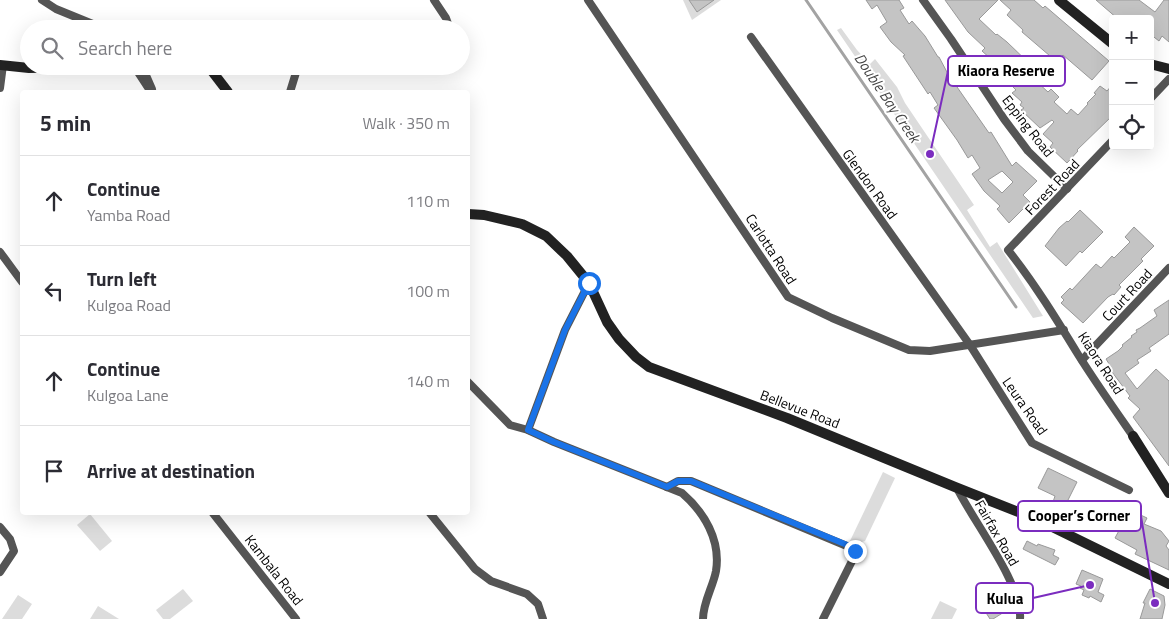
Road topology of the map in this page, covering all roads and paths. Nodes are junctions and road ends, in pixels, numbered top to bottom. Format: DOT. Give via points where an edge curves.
graph roads {
  1 [pos="42,0"];
  2 [pos="434,0"];
  3 [pos="588,0"];
  4 [pos="923,0"];
  5 [pos="1059,0"];
  6 [pos="83,20"];
  7 [pos="447,20"];
  8 [pos="751,36"];
  9 [pos="1109,41"];
  10 [pos="2,65"];
  11 [pos="1154,65"];
  12 [pos="20,66"];
  13 [pos="1169,69"];
  14 [pos="140,75"];
  15 [pos="145,75"];
  16 [pos="215,75"];
  17 [pos="295,75"];
  18 [pos="1169,79"];
  19 [pos="0,88"];
  20 [pos="151,90"];
  21 [pos="151,90"];
  22 [pos="226,90"];
  23 [pos="291,90"];
  24 [pos="1154,95"];
  25 [pos="1109,144"];
  26 [pos="1067,189"];
  27 [pos="470,214"];
  28 [pos="1008,250"];
  29 [pos="0,252"];
  30 [pos="1169,268"];
  31 [pos="20,279"];
  32 [pos="589,283"];
  33 [pos="1064,330"];
  34 [pos="970,345"];
  35 [pos="1082,360"];
  36 [pos="470,384"];
  37 [pos="528,430"];
  38 [pos="1133,436"];
  39 [pos="667,487"];
  40 [pos="958,488"];
  41 [pos="1129,490"];
  42 [pos="1169,493"];
  43 [pos="214,515"];
  44 [pos="431,515"];
  45 [pos="0,527"];
  46 [pos="0,572"];
  47 [pos="1169,584"];
  48 [pos="296,619"];
  49 [pos="543,619"];
  50 [pos="703,619"];
  51 [pos="823,619"];
  52 [pos="1020,619"];
  1 -- 6 [label="street"];
  2 -- 7 [label="street"];
  3 -- 34 [label="street, Carlotta Road" via="788,297 909,350 930,351"];
  4 -- 26 [label="street, Epping Road" via="1028,151"];
  5 -- 9 [label="street"];
  8 -- 34 [label="street, Glendon Road"];
  10 -- 12 [label="street"];
  10 -- 19 [label="street"];
  11 -- 13 [label="street"];
  14 -- 21 [label="street"];
  15 -- 20 [label="street"];
  16 -- 22 [label="street"];
  17 -- 23 [label="street"];
  18 -- 24 [label="street"];
  25 -- 26 [label="street, Forest Road"];
  26 -- 28 [label="street, Forest Road"];
  27 -- 32 [label="street, Bellevue Road" via="522,224 546,236"];
  28 -- 33 [label="street, Kiaora Road"];
  29 -- 31 [label="street"];
  30 -- 35 [label="street, Court Road"];
  32 -- 37 [label="street" via="565,330"];
  32 -- 40 [label="street, Bellevue Road" via="607,322 619,339 649,367 787,418"];
  33 -- 34 [label="street, Carlotta Road"];
  33 -- 35 [label="street, Kiaora Road"];
  34 -- 41 [label="street, Leura Road" via="1032,443"];
  35 -- 38 [label="street, Kiaora Road"];
  36 -- 37 [label="street" via="510,425"];
  37 -- 39 [label="street"];
  38 -- 42 [label="street, Kiaora Road"];
  39 -- 50 [label="street" via="694,503 712,533 716,570"];
  39 -- 51 [label="street" via="678,481 691,481 852,547 854,556"];
  40 -- 47 [label="street, Bellevue Road" via="1036,519"];
  40 -- 52 [label="street, Fairfax Road" via="1016,594"];
  43 -- 48 [label="street, Kambala Road"];
  44 -- 49 [label="street" via="475,569 491,581 527,594 538,604"];
  45 -- 46 [label="street" via="10,539 14,551"];
}
